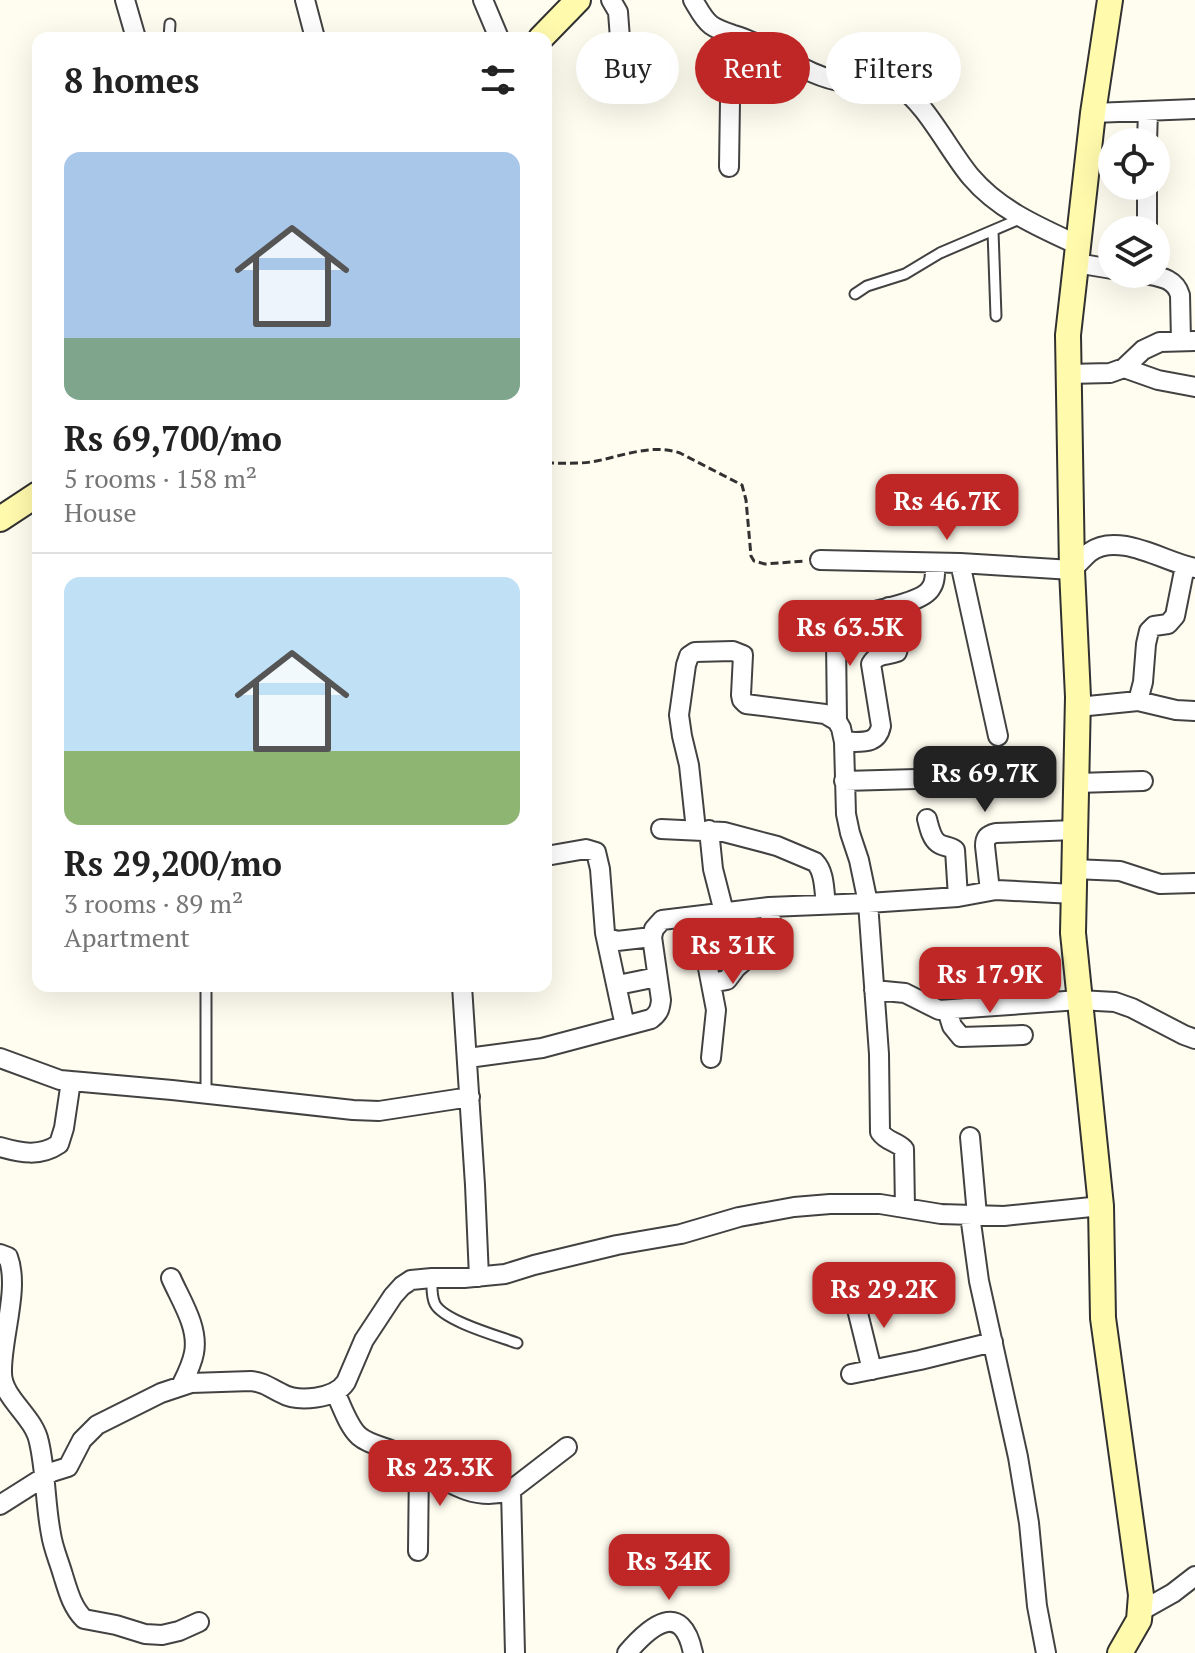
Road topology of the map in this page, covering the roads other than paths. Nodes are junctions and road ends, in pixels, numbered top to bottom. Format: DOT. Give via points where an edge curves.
graph roads {
  1 [pos="125,0"];
  2 [pos="305,0"];
  3 [pos="483,0"];
  4 [pos="578,0"];
  5 [pos="611,0"];
  6 [pos="693,0"];
  7 [pos="1110,0"];
  8 [pos="170,24"];
  9 [pos="134,32"];
  10 [pos="169,32"];
  11 [pos="313,32"];
  12 [pos="496,32"];
  13 [pos="547,32"];
  14 [pos="620,32"];
  15 [pos="726,32"];
  16 [pos="810,71"];
  17 [pos="730,104"];
  18 [pos="1195,109"];
  19 [pos="1148,111"];
  20 [pos="1093,113"];
  21 [pos="1147,128"];
  22 [pos="729,167"];
  23 [pos="1022,218"];
  24 [pos="993,231"];
  25 [pos="1077,254"];
  26 [pos="1098,263"];
  27 [pos="1170,282"];
  28 [pos="855,294"];
  29 [pos="996,316"];
  30 [pos="1188,341"];
  31 [pos="1124,368"];
  32 [pos="1068,374"];
  33 [pos="1195,387"];
  34 [pos="32,498"];
  35 [pos="0,519"];
  36 [pos="820,560"];
  37 [pos="935,563"];
  38 [pos="960,563"];
  39 [pos="1190,567"];
  40 [pos="1072,570"];
  41 [pos="889,607"];
  42 [pos="1138,701"];
  43 [pos="1078,707"];
  44 [pos="1195,711"];
  45 [pos="837,721"];
  46 [pos="998,736"];
  47 [pos="844,742"];
  48 [pos="953,778"];
  49 [pos="844,781"];
  50 [pos="1143,781"];
  51 [pos="1077,783"];
  52 [pos="927,819"];
  53 [pos="661,829"];
  54 [pos="702,830"];
  55 [pos="1075,830"];
  56 [pos="552,855"];
  57 [pos="1074,869"];
  58 [pos="1195,883"];
  59 [pos="990,891"];
  60 [pos="1074,894"];
  61 [pos="958,897"];
  62 [pos="868,903"];
  63 [pos="826,905"];
  64 [pos="769,907"];
  65 [pos="724,912"];
  66 [pos="698,916"];
  67 [pos="605,933"];
  68 [pos="652,937"];
  69 [pos="657,977"];
  70 [pos="711,983"];
  71 [pos="618,985"];
  72 [pos="874,990"];
  73 [pos="206,992"];
  74 [pos="462,992"];
  75 [pos="1079,1000"];
  76 [pos="947,1010"];
  77 [pos="625,1026"];
  78 [pos="1023,1035"];
  79 [pos="1195,1039"];
  80 [pos="0,1058"];
  81 [pos="468,1058"];
  82 [pos="711,1058"];
  83 [pos="71,1081"];
  84 [pos="206,1093"];
  85 [pos="470,1097"];
  86 [pos="970,1137"];
  87 [pos="0,1147"];
  88 [pos="1101,1206"];
  89 [pos="905,1208"];
  90 [pos="974,1215"];
  91 [pos="0,1254"];
  92 [pos="479,1277"];
  93 [pos="171,1278"];
  94 [pos="432,1278"];
  95 [pos="855,1301"];
  96 [pos="3,1327"];
  97 [pos="993,1342"];
  98 [pos="517,1343"];
  99 [pos="872,1370"];
  100 [pos="851,1374"];
  101 [pos="182,1384"];
  102 [pos="335,1392"];
  103 [pos="567,1447"];
  104 [pos="419,1465"];
  105 [pos="45,1477"];
  106 [pos="511,1490"];
  107 [pos="0,1505"];
  108 [pos="418,1551"];
  109 [pos="1195,1576"];
  110 [pos="1141,1611"];
  111 [pos="199,1622"];
  112 [pos="515,1653"];
  113 [pos="627,1653"];
  114 [pos="693,1653"];
  115 [pos="1046,1653"];
  116 [pos="1120,1653"];
  1 -- 9 [label="street"];
  2 -- 11 [label="street"];
  3 -- 12 [label="street"];
  4 -- 13 [label="street"];
  5 -- 14 [label="street"];
  6 -- 15 [label="street" via="710,25"];
  7 -- 20 [label="street"];
  8 -- 10 [label="lane"];
  16 -- 23 [label="street" via="848,83 898,86 925,112 973,180"];
  17 -- 22 [label="street"];
  18 -- 19 [label="street"];
  19 -- 20 [label="street"];
  19 -- 21 [label="street"];
  20 -- 25 [label="street"];
  23 -- 24 [label="lane"];
  23 -- 25 [label="street"];
  24 -- 28 [label="lane"];
  24 -- 29 [label="lane"];
  25 -- 26 [label="street"];
  25 -- 32 [label="street"];
  27 -- 30 [label="street" via="1178,289"];
  30 -- 31 [label="street" via="1152,345"];
  31 -- 32 [label="street"];
  31 -- 33 [label="street"];
  32 -- 40 [label="street"];
  34 -- 35 [label="street"];
  36 -- 37 [label="street"];
  37 -- 38 [label="street"];
  37 -- 41 [label="street" via="926,595"];
  38 -- 40 [label="street"];
  38 -- 46 [label="street"];
  39 -- 40 [label="street" via="1121,546 1098,548"];
  39 -- 42 [label="street" via="1175,616 1149,631"];
  40 -- 43 [label="street"];
  41 -- 45 [label="street" via="852,618 837,636"];
  41 -- 47 [label="street" via="897,652 880,655 871,664 880,732 872,740"];
  42 -- 43 [label="street"];
  42 -- 44 [label="street"];
  43 -- 51 [label="street"];
  45 -- 47 [label="street"];
  45 -- 54 [label="street" via="825,714 746,704 739,652 689,656 679,715"];
  47 -- 49 [label="street"];
  48 -- 49 [label="street"];
  49 -- 62 [label="street" via="850,833"];
  50 -- 51 [label="street"];
  51 -- 55 [label="street"];
  52 -- 61 [label="street" via="934,840 955,850"];
  53 -- 54 [label="street"];
  54 -- 63 [label="street" via="777,846 815,862"];
  54 -- 65 [label="street"];
  55 -- 57 [label="street"];
  55 -- 59 [label="street" via="989,835 985,846"];
  56 -- 67 [label="street" via="596,852"];
  57 -- 58 [label="street" via="1120,871 1160,884"];
  57 -- 60 [label="street"];
  59 -- 60 [label="street"];
  59 -- 61 [label="street"];
  60 -- 75 [label="street"];
  61 -- 62 [label="street"];
  62 -- 63 [label="street"];
  62 -- 72 [label="street"];
  63 -- 64 [label="street"];
  64 -- 65 [label="street"];
  64 -- 70 [label="street" via="770,943 727,980"];
  65 -- 66 [label="street"];
  66 -- 68 [label="street" via="662,920"];
  66 -- 70 [label="street"];
  67 -- 68 [label="street" via="612,940"];
  67 -- 71 [label="street"];
  68 -- 69 [label="street"];
  69 -- 71 [label="street"];
  69 -- 77 [label="street" via="657,1015"];
  70 -- 82 [label="street" via="717,1015"];
  71 -- 77 [label="street"];
  72 -- 76 [label="street" via="905,993"];
  72 -- 89 [label="street" via="880,1132 904,1149"];
  73 -- 84 [label="lane"];
  74 -- 81 [label="street"];
  75 -- 76 [label="street"];
  75 -- 79 [label="street" via="1115,1002"];
  75 -- 88 [label="street"];
  76 -- 78 [label="street" via="961,1037"];
  77 -- 81 [label="street" via="527,1051"];
  80 -- 83 [label="street"];
  81 -- 85 [label="street"];
  83 -- 84 [label="street"];
  83 -- 87 [label="street" via="61,1136 44,1153"];
  84 -- 85 [label="street" via="366,1111"];
  85 -- 92 [label="street"];
  86 -- 90 [label="street"];
  88 -- 90 [label="street"];
  88 -- 110 [label="street" via="1103,1318"];
  89 -- 90 [label="street"];
  89 -- 92 [label="street" via="841,1204 768,1211"];
  90 -- 97 [label="street" via="979,1281"];
  91 -- 96 [label="street" via="8,1257 12,1286"];
  92 -- 94 [label="street"];
  93 -- 101 [label="street" via="194,1336 194,1356"];
  94 -- 98 [label="lane" via="434,1303 445,1314"];
  94 -- 102 [label="street" via="411,1280 393,1296 364,1340 346,1382"];
  95 -- 99 [label="street"];
  96 -- 105 [label="street" via="3,1384 34,1427"];
  97 -- 99 [label="street"];
  97 -- 115 [label="street" via="1018,1457"];
  99 -- 100 [label="street"];
  101 -- 102 [label="street" via="251,1381 288,1396"];
  101 -- 105 [label="street" via="97,1425 68,1467"];
  102 -- 104 [label="street" via="361,1438"];
  103 -- 106 [label="street"];
  104 -- 106 [label="street" via="479,1495"];
  104 -- 108 [label="street"];
  105 -- 107 [label="street"];
  105 -- 111 [label="street" via="51,1534 70,1596 84,1619 162,1635"];
  106 -- 112 [label="street"];
  109 -- 110 [label="street"];
  110 -- 116 [label="street"];
  113 -- 114 [label="street" via="655,1626 677,1623 688,1633"];
}
